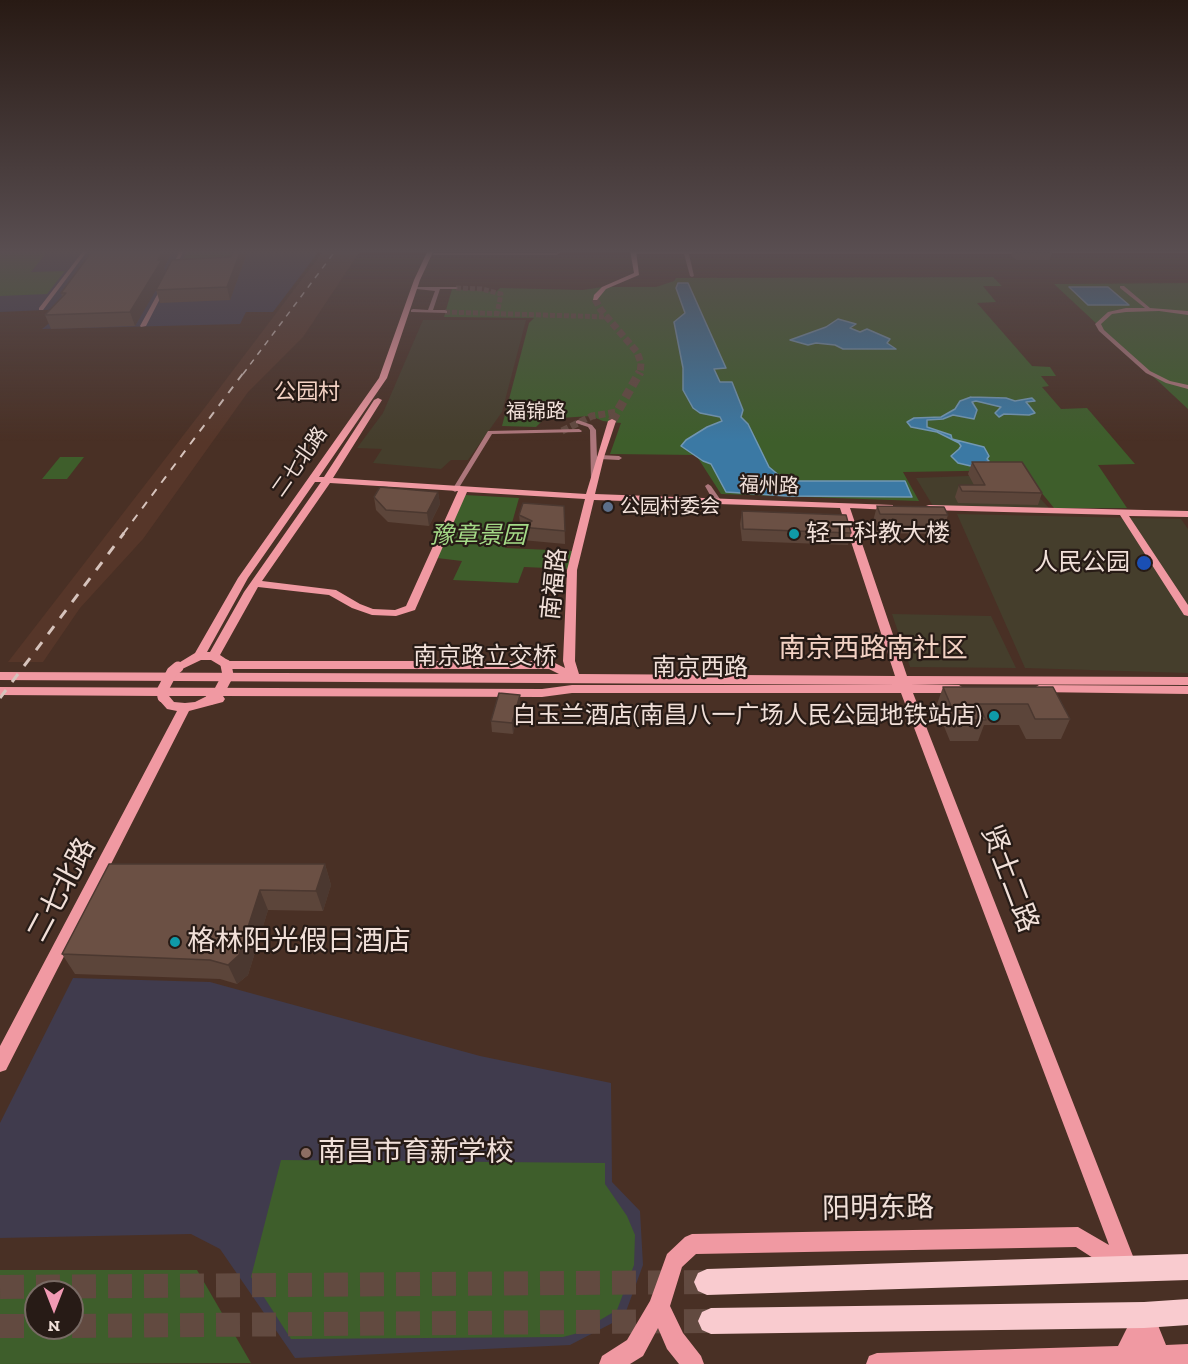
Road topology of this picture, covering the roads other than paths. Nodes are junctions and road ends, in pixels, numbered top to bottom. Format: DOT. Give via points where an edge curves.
graph roads {
  1 [pos="150,314"];
  2 [pos="405,314"];
  3 [pos="412,314"];
  4 [pos="1109,314"];
  5 [pos="143,326"];
  6 [pos="1188,387"];
  7 [pos="612,421"];
  8 [pos="578,422"];
  9 [pos="579,430"];
  10 [pos="600,457"];
  11 [pos="619,458"];
  12 [pos="314,479"];
  13 [pos="327,480"];
  14 [pos="594,483"];
  15 [pos="708,486"];
  16 [pos="459,490"];
  17 [pos="592,497"];
  18 [pos="718,502"];
  19 [pos="844,506"];
  20 [pos="902,508"];
  21 [pos="914,508"];
  22 [pos="1124,513"];
  23 [pos="1188,514"];
  24 [pos="255,583"];
  25 [pos="1188,613"];
  26 [pos="199,656"];
  27 [pos="214,656"];
  28 [pos="226,665"];
  29 [pos="0,670"];
  30 [pos="0,676"];
  31 [pos="1188,681"];
  32 [pos="573,683"];
  33 [pos="0,684"];
  34 [pos="904,684"];
  35 [pos="1188,690"];
  36 [pos="0,691"];
  37 [pos="210,699"];
  38 [pos="185,707"];
  39 [pos="0,1064"];
  40 [pos="1188,1267"];
  41 [pos="1128,1269"];
  42 [pos="707,1282"];
  43 [pos="659,1306"];
  44 [pos="1188,1312"];
  45 [pos="1144,1315"];
  46 [pos="711,1321"];
  47 [pos="1188,1355"];
  48 [pos="1124,1358"];
  49 [pos="1162,1360"];
  50 [pos="610,1364"];
  51 [pos="693,1364"];
  52 [pos="878,1364"];
  1 -- 5 [label="street"];
  2 -- 12 [label="main road, 二七北路" via="383,378"];
  3 -- 13 [label="main road, 二七北路" via="390,380"];
  4 -- 6 [label="street" via="1098,324 1102,332 1148,372"];
  7 -- 10 [label="main road, 南福路"];
  8 -- 14 [label="street" via="592,430"];
  9 -- 16 [label="street, 福锦路" via="490,432"];
  10 -- 11 [label="street"];
  10 -- 14 [label="main road, 南福路"];
  12 -- 13 [label="main road, 福州路"];
  12 -- 26 [label="main road, 二七北路" via="243,578"];
  13 -- 16 [label="main road, 福州路"];
  13 -- 24 [label="main road, 二七北路"];
  14 -- 17 [label="main road, 南福路"];
  15 -- 18 [label="street"];
  16 -- 17 [label="main road, 福州路"];
  16 -- 24 [label="main road, 福锦路" via="411,608 396,613 372,612 332,592"];
  17 -- 18 [label="main road, 福州路"];
  17 -- 32 [label="main road, 南福路" via="573,570 569,661"];
  18 -- 19 [label="main road, 福州路"];
  19 -- 20 [label="main road, 福州路"];
  19 -- 34 [label="main road, 贤士二路"];
  21 -- 22 [label="main road"];
  22 -- 23 [label="main road"];
  22 -- 25 [label="main road"];
  24 -- 27 [label="main road, 二七北路"];
  26 -- 27 [label="main road"];
  26 -- 38 [label="main road, bridge" via="172,672 162,691 171,705"];
  27 -- 28 [label="main road"];
  28 -- 32 [label="main road" via="551,665"];
  28 -- 37 [label="main road, bridge" via="228,675"];
  29 -- 32 [label="main road, 南京路立交桥" via="546,672"];
  30 -- 32 [label="main road, 南京路立交桥" via="545,679"];
  31 -- 34 [label="main road, 南京西路"];
  32 -- 33 [label="main road, 南京路立交桥"];
  32 -- 34 [label="main road, 南京西路"];
  32 -- 36 [label="main road, 南京路立交桥" via="542,693"];
  32 -- 37 [label="main road" via="551,700"];
  34 -- 35 [label="main road, 南京西路"];
  34 -- 41 [label="main road, 贤士二路"];
  37 -- 38 [label="main road"];
  38 -- 39 [label="main road, 二七北路"];
  40 -- 41 [label="main road"];
  41 -- 42 [label="main road"];
  41 -- 43 [label="main road, 阳明东路" via="1078,1237 692,1244 674,1261"];
  43 -- 50 [label="main road, 阳明东路" via="635,1348"];
  43 -- 51 [label="main road" via="675,1341"];
  44 -- 45 [label="main road"];
  45 -- 46 [label="main road"];
  45 -- 48 [label="main road"];
  45 -- 49 [label="main road"];
  47 -- 49 [label="main road"];
  48 -- 49 [label="main road"];
  48 -- 52 [label="main road"];
}
